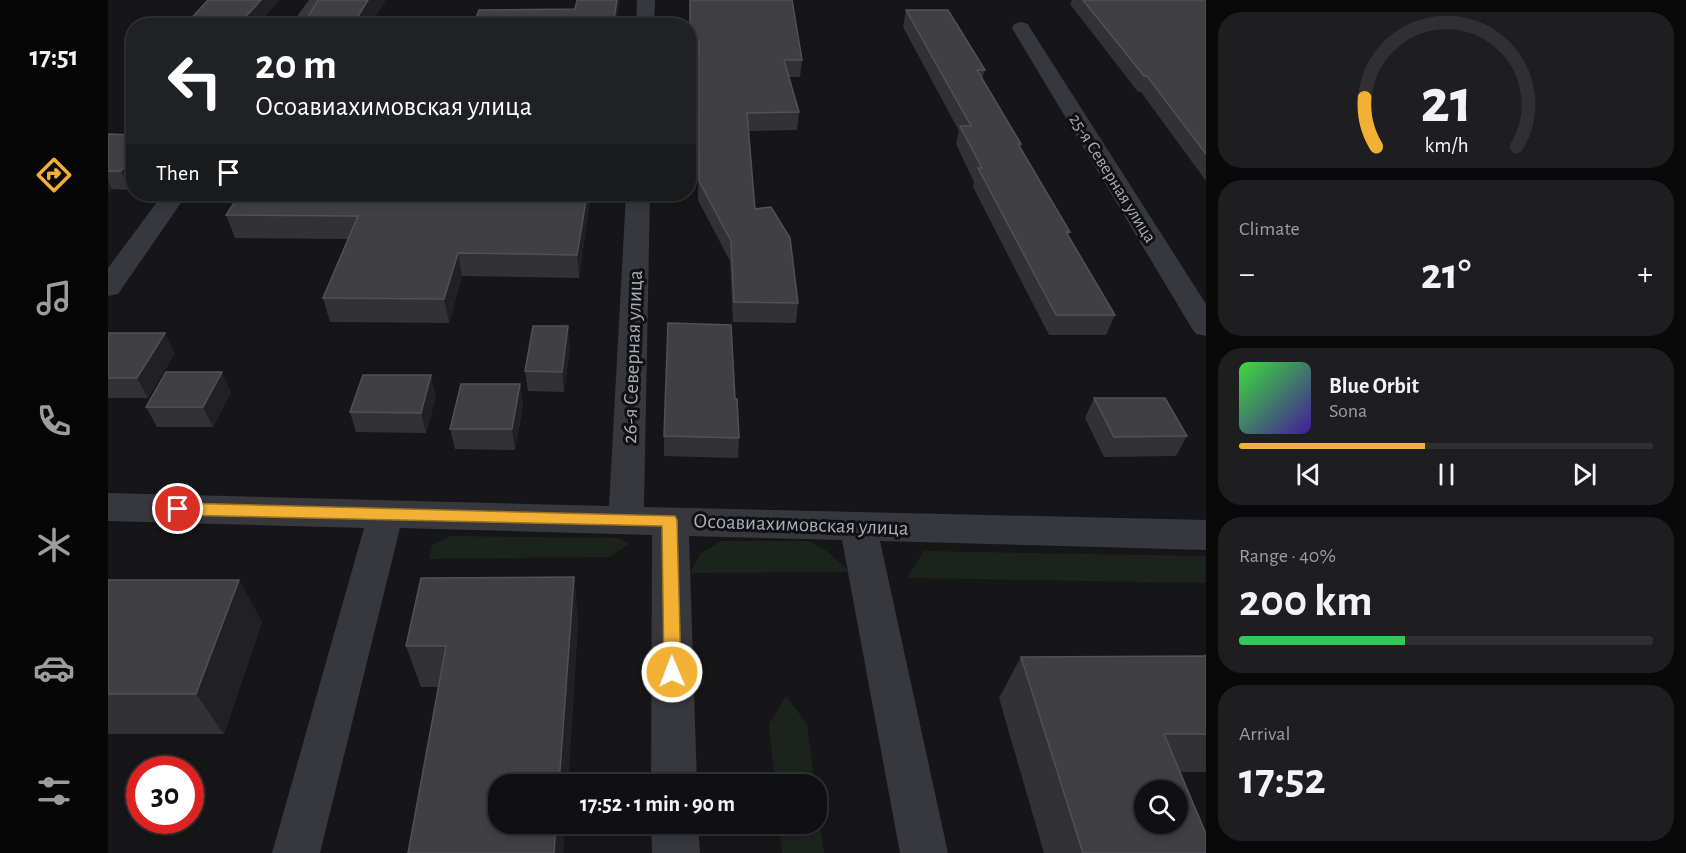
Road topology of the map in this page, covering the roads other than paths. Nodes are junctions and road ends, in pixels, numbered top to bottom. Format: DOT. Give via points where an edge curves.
graph roads {
  1 [pos="318,0"];
  2 [pos="646,0"];
  3 [pos="305,18"];
  4 [pos="645,18"];
  5 [pos="1021,28"];
  6 [pos="170,201"];
  7 [pos="638,201"];
  8 [pos="108,288"];
  9 [pos="1206,327"];
  10 [pos="108,507"];
  11 [pos="386,514"];
  12 [pos="626,520"];
  13 [pos="670,520"];
  14 [pos="858,526"];
  15 [pos="1206,535"];
  16 [pos="674,774"];
  17 [pos="675,834"];
  18 [pos="296,853"];
  19 [pos="676,853"];
  20 [pos="924,853"];
  1 -- 3 [label="street"];
  2 -- 4 [label="street"];
  5 -- 9 [label="street, 25-я Северная улица"];
  6 -- 8 [label="street"];
  7 -- 12 [label="street, 26-я Северная улица"];
  10 -- 11 [label="street, Осоавиахимовская улица"];
  11 -- 12 [label="street, Осоавиахимовская улица"];
  11 -- 18 [label="street"];
  12 -- 13 [label="street, Осоавиахимовская улица"];
  13 -- 14 [label="street, Осоавиахимовская улица"];
  13 -- 16 [label="street"];
  14 -- 15 [label="street, Осоавиахимовская улица"];
  14 -- 20 [label="street"];
  17 -- 19 [label="street"];
}
